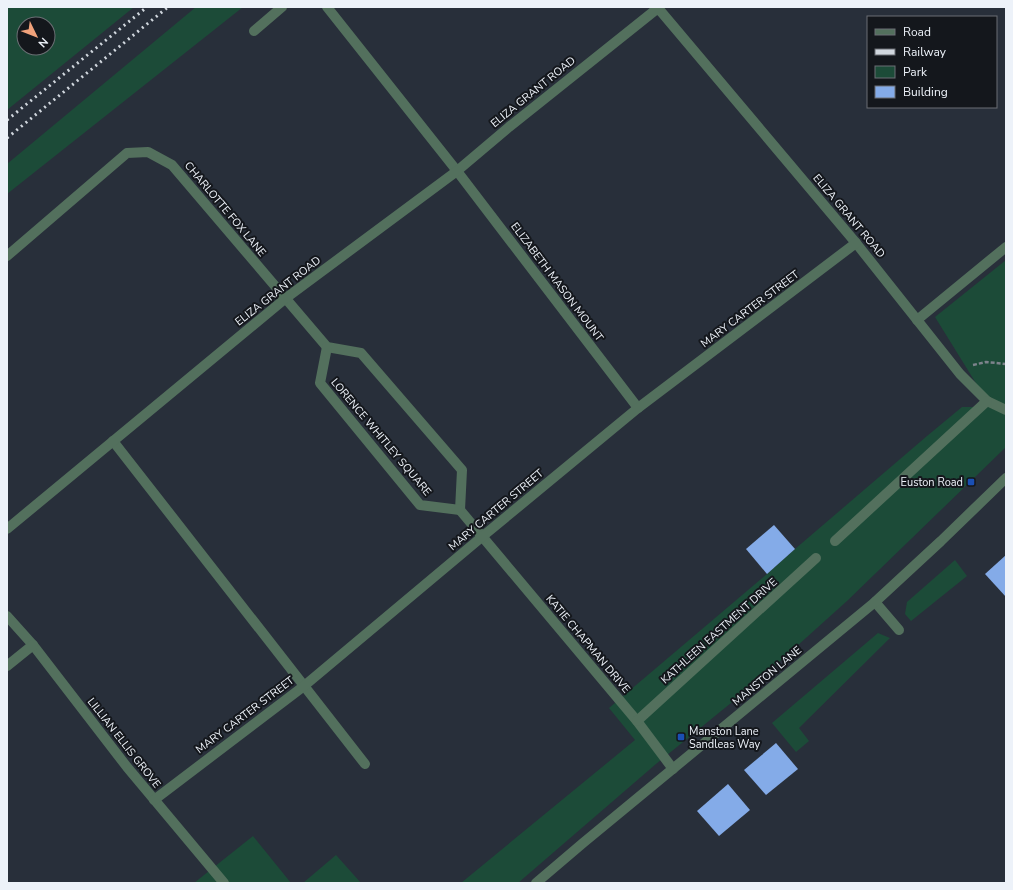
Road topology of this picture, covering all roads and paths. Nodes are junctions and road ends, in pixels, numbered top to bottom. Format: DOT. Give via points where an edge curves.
graph roads {
  1 [pos="282,7"];
  2 [pos="327,7"];
  3 [pos="658,8"];
  4 [pos="254,31"];
  5 [pos="457,170"];
  6 [pos="856,243"];
  7 [pos="1006,247"];
  8 [pos="7,256"];
  9 [pos="286,298"];
  10 [pos="917,320"];
  11 [pos="327,347"];
  12 [pos="1006,364"];
  13 [pos="960,374"];
  14 [pos="987,401"];
  15 [pos="638,408"];
  16 [pos="1006,410"];
  17 [pos="113,441"];
  18 [pos="1006,478"];
  19 [pos="460,510"];
  20 [pos="7,529"];
  21 [pos="483,536"];
  22 [pos="835,541"];
  23 [pos="816,558"];
  24 [pos="875,602"];
  25 [pos="7,616"];
  26 [pos="900,630"];
  27 [pos="33,645"];
  28 [pos="7,666"];
  29 [pos="304,686"];
  30 [pos="638,721"];
  31 [pos="366,764"];
  32 [pos="673,769"];
  33 [pos="154,800"];
  34 [pos="224,883"];
  35 [pos="536,883"];
  1 -- 4 [label="street"];
  2 -- 5 [label="street, ELIZABETH MASON MOUNT"];
  3 -- 5 [label="street, ELIZA GRANT ROAD"];
  3 -- 6 [label="street, ELIZA GRANT ROAD"];
  5 -- 9 [label="street, ELIZA GRANT ROAD"];
  5 -- 15 [label="street, ELIZABETH MASON MOUNT"];
  6 -- 10 [label="street, ELIZA GRANT ROAD"];
  6 -- 15 [label="street, MARY CARTER STREET"];
  7 -- 10 [label="street"];
  8 -- 9 [label="street, CHARLOTTE FOX LANE" via="127,153 148,152 172,165"];
  9 -- 11 [label="street"];
  9 -- 17 [label="street, ELIZA GRANT ROAD"];
  10 -- 13 [label="street, ELIZA GRANT ROAD"];
  11 -- 19 [label="street" via="361,353 462,470"];
  11 -- 19 [label="street, LORENCE WHITLEY SQUARE" via="320,382 420,505"];
  12 -- 13 [label="path" via="986,362 972,365"];
  13 -- 14 [label="street, ELIZA GRANT ROAD"];
  14 -- 16 [label="street, ELIZA GRANT ROAD"];
  14 -- 22 [label="street"];
  15 -- 21 [label="street, MARY CARTER STREET"];
  17 -- 20 [label="street, ELIZA GRANT ROAD"];
  17 -- 29 [label="street"];
  18 -- 24 [label="street, MANSTON LANE"];
  19 -- 21 [label="street"];
  21 -- 29 [label="street, MARY CARTER STREET"];
  21 -- 30 [label="street, KATIE CHAPMAN DRIVE"];
  23 -- 30 [label="street, KATHLEEN EASTMENT DRIVE"];
  24 -- 26 [label="street"];
  24 -- 32 [label="street, MANSTON LANE"];
  25 -- 27 [label="street, LILLIAN ELLIS GROVE"];
  27 -- 28 [label="street"];
  27 -- 33 [label="street, LILLIAN ELLIS GROVE"];
  29 -- 31 [label="street"];
  29 -- 33 [label="street, MARY CARTER STREET"];
  30 -- 32 [label="street, KATIE CHAPMAN DRIVE"];
  32 -- 35 [label="street, MANSTON LANE"];
  33 -- 34 [label="street, LILLIAN ELLIS GROVE"];
}
